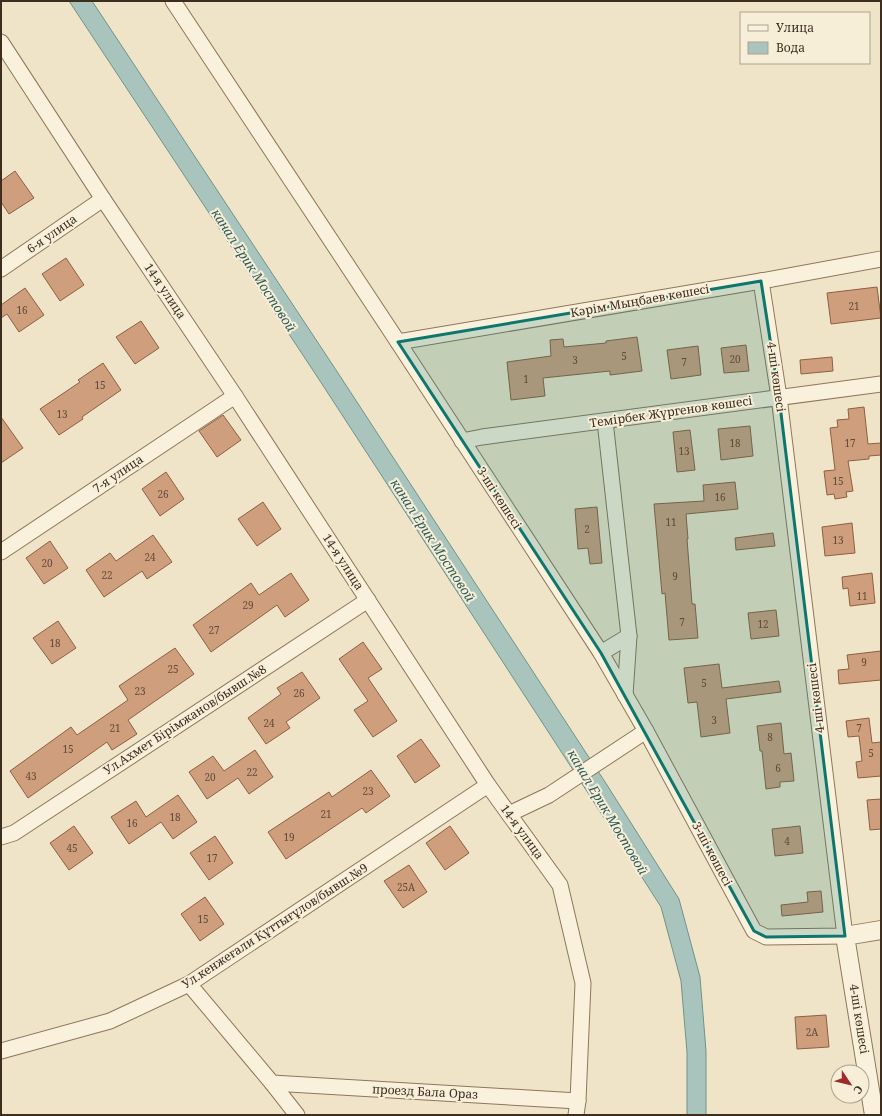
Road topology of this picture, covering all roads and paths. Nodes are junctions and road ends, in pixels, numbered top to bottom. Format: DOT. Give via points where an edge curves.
graph roads {
  1 [pos="173,1"];
  2 [pos="1,42"];
  3 [pos="103,199"];
  4 [pos="881,259"];
  5 [pos="1,269"];
  6 [pos="761,281"];
  7 [pos="398,342"];
  8 [pos="881,384"];
  9 [pos="235,396"];
  10 [pos="779,397"];
  11 [pos="605,421"];
  12 [pos="462,441"];
  13 [pos="1,552"];
  14 [pos="368,600"];
  15 [pos="629,636"];
  16 [pos="601,653"];
  17 [pos="625,695"];
  18 [pos="646,731"];
  19 [pos="488,785"];
  20 [pos="508,814"];
  21 [pos="1,837"];
  22 [pos="881,930"];
  23 [pos="845,936"];
  24 [pos="189,984"];
  25 [pos="1,1051"];
  26 [pos="272,1083"];
  27 [pos="577,1108"];
  28 [pos="881,1114"];
  29 [pos="297,1115"];
  30 [pos="875,1115"];
  1 -- 7 [label="street, 3-ші көшесі"];
  2 -- 3 [label="street, 14-я улица"];
  3 -- 5 [label="street, 6-я улица"];
  3 -- 9 [label="street, 14-я улица"];
  4 -- 6 [label="street, Кәрім Мыңбаев көшесі"];
  6 -- 7 [label="street, Кәрім Мыңбаев көшесі"];
  6 -- 10 [label="street, 4-ші көшесі"];
  7 -- 12 [label="street, 3-ші көшесі"];
  8 -- 10 [label="street, Темірбек Жүргенов көшесі"];
  9 -- 13 [label="street, 7-я улица"];
  9 -- 14 [label="street, 14-я улица"];
  10 -- 11 [label="street, Темірбек Жүргенов көшесі"];
  10 -- 23 [label="street, 4-ші көшесі"];
  11 -- 12 [label="street, Темірбек Жүргенов көшесі"];
  11 -- 15 [label="street"];
  12 -- 16 [label="street, 3-ші көшесі"];
  14 -- 19 [label="street, 14-я улица"];
  14 -- 21 [label="street, Ул.Ахмет Бірімжанов/бывш.№8" via="14,833"];
  15 -- 16 [label="street"];
  15 -- 17 [label="street"];
  16 -- 17 [label="street, 3-ші көшесі"];
  17 -- 18 [label="street, 3-ші көшесі"];
  18 -- 20 [label="street" via="549,795"];
  18 -- 23 [label="street, 3-ші көшесі" via="754,931 766,937"];
  19 -- 20 [label="street, 14-я улица"];
  19 -- 24 [label="street, Ул.кенжеғали Құттығұлов/бывш.№9"];
  20 -- 27 [label="street, 14-я улица" via="560,885 582,975"];
  22 -- 23 [label="street"];
  23 -- 30 [label="street, 4-ші көшесі"];
  24 -- 25 [label="street, Ул.кенжеғали Құттығұлов/бывш.№9" via="110,1021"];
  24 -- 26 [label="street"];
  26 -- 27 [label="street, проезд Бала Ораз"];
  26 -- 29 [label="street"];
  28 -- 30 [label="street"];
}
